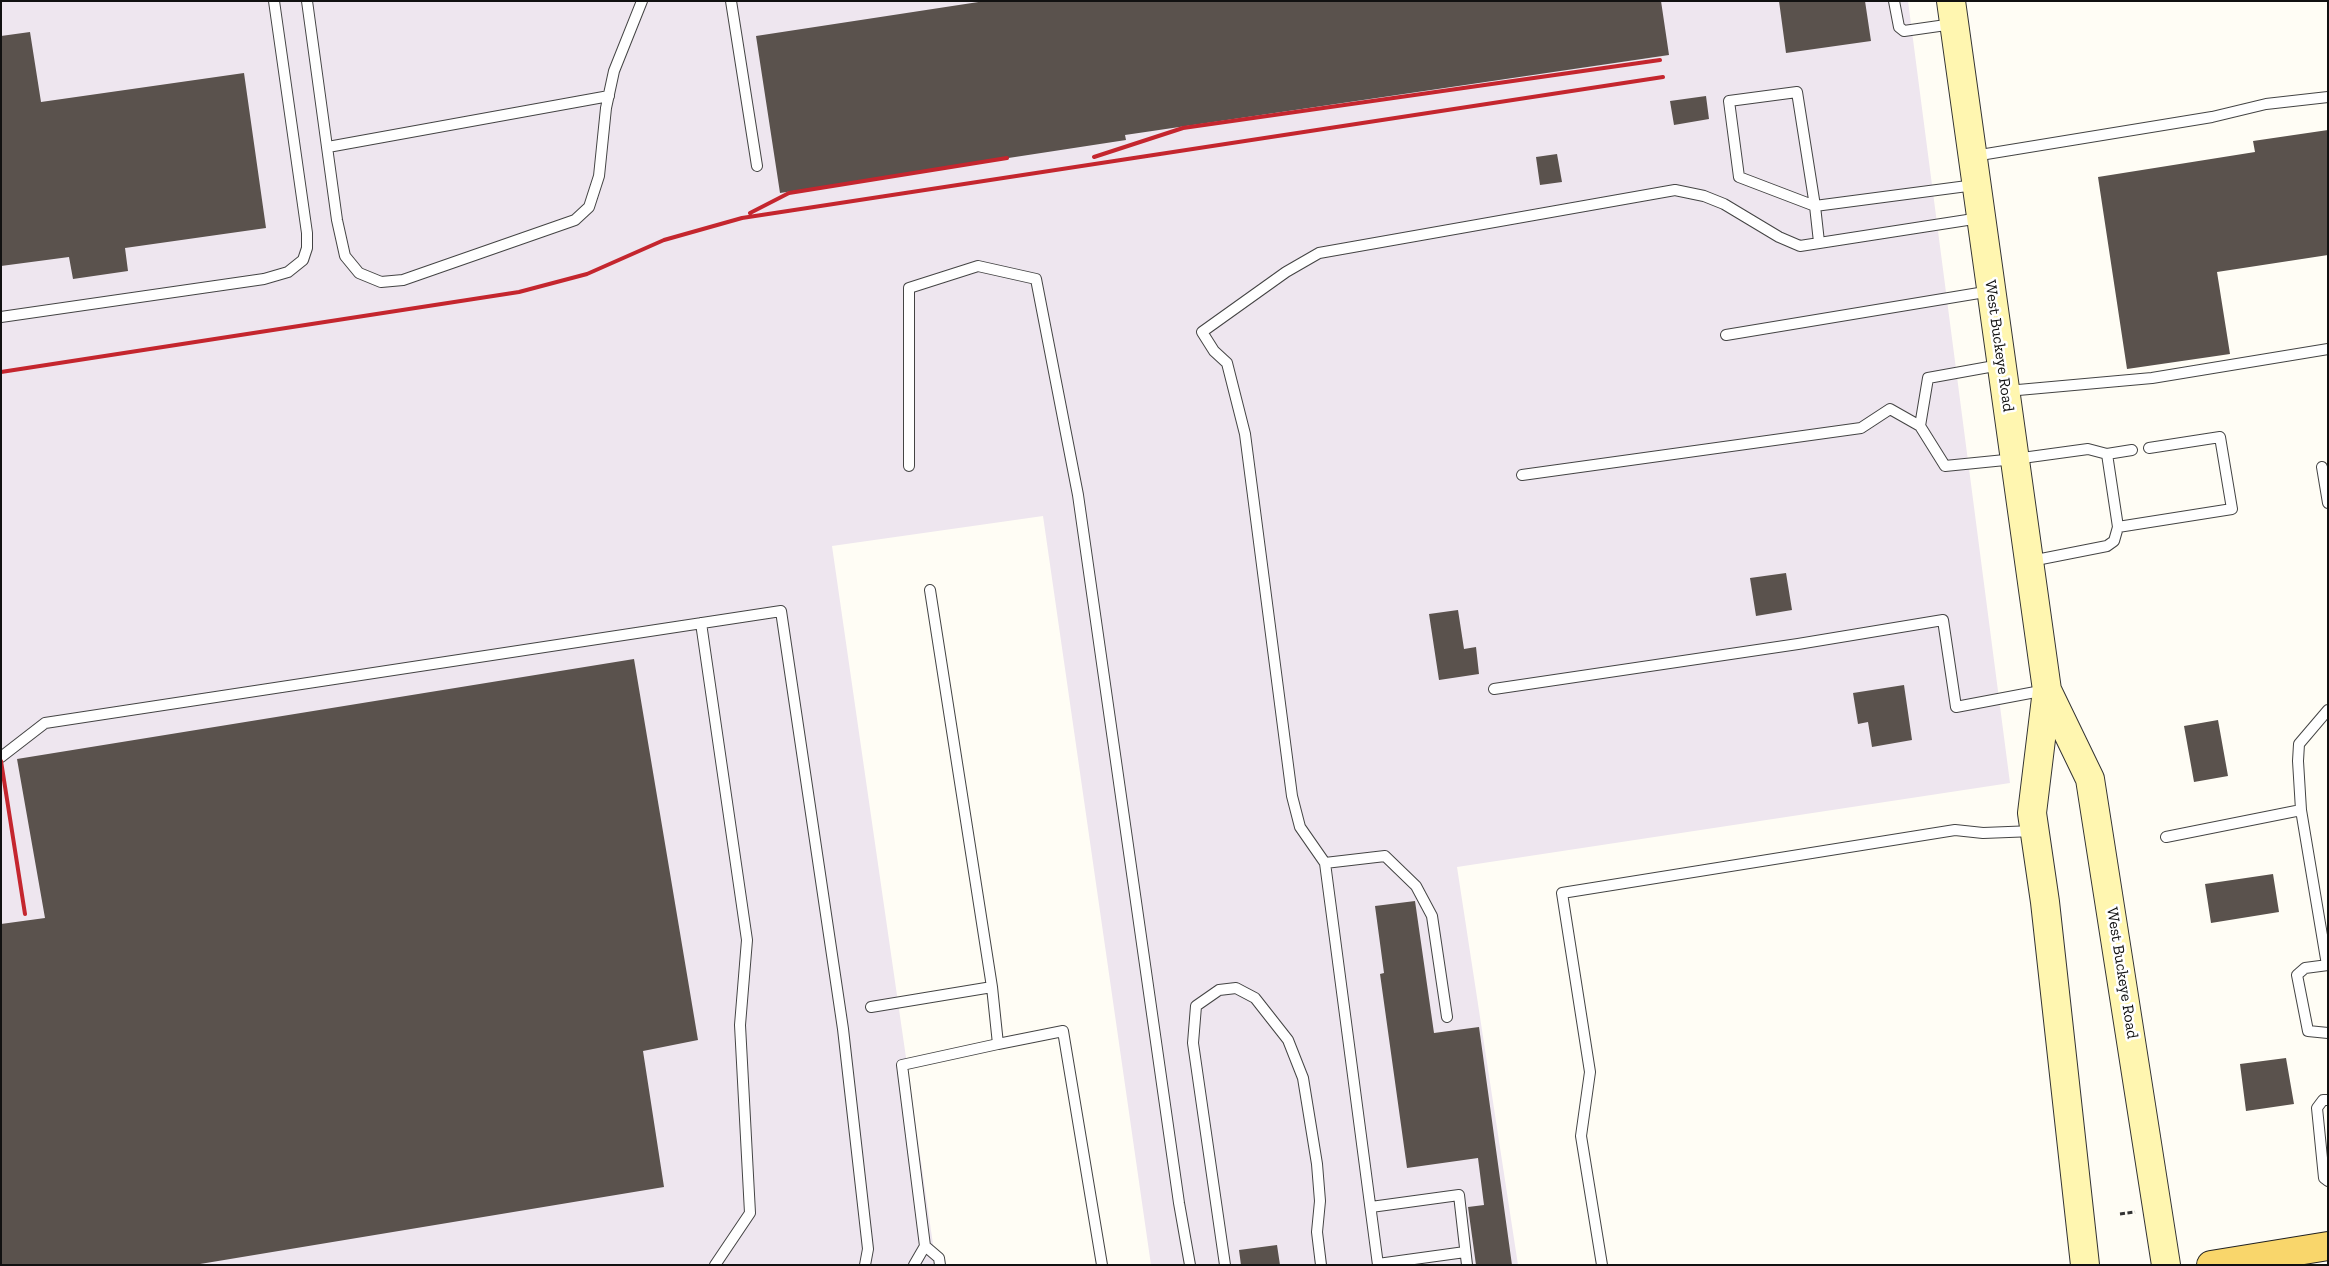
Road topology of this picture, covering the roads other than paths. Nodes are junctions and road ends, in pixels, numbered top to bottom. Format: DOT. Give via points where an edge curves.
graph roads {
  1 [pos="274,1"];
  2 [pos="307,1"];
  3 [pos="642,1"];
  4 [pos="731,1"];
  5 [pos="1894,1"];
  6 [pos="1953,13"];
  7 [pos="609,96"];
  8 [pos="2328,97"];
  9 [pos="328,147"];
  10 [pos="1973,156"];
  11 [pos="756,166"];
  12 [pos="1976,184"];
  13 [pos="1816,206"];
  14 [pos="1981,217"];
  15 [pos="1819,242"];
  16 [pos="1991,291"];
  17 [pos="1,317"];
  18 [pos="1726,335"];
  19 [pos="2328,349"];
  20 [pos="2002,364"];
  21 [pos="2006,392"];
  22 [pos="1920,426"];
  23 [pos="2149,448"];
  24 [pos="2132,450"];
  25 [pos="2107,454"];
  26 [pos="2015,460"];
  27 [pos="909,466"];
  28 [pos="2322,467"];
  29 [pos="1522,475"];
  30 [pos="2328,503"];
  31 [pos="2118,527"];
  32 [pos="2029,562"];
  33 [pos="930,590"];
  34 [pos="701,623"];
  35 [pos="1494,689"];
  36 [pos="2047,690"];
  37 [pos="2328,710"];
  38 [pos="1,757"];
  39 [pos="2301,810"];
  40 [pos="2035,831"];
  41 [pos="2166,837"];
  42 [pos="1325,863"];
  43 [pos="2327,965"];
  44 [pos="992,987"];
  45 [pos="871,1007"];
  46 [pos="1447,1017"];
  47 [pos="2328,1033"];
  48 [pos="998,1044"];
  49 [pos="2328,1100"];
  50 [pos="2328,1181"];
  51 [pos="1371,1207"];
  52 [pos="925,1246"];
  53 [pos="2328,1246"];
  54 [pos="1466,1252"];
  55 [pos="1378,1264"];
  56 [pos="715,1265"];
  57 [pos="865,1265"];
  58 [pos="914,1265"];
  59 [pos="940,1265"];
  60 [pos="1102,1265"];
  61 [pos="1190,1265"];
  62 [pos="1225,1265"];
  63 [pos="1321,1265"];
  64 [pos="1467,1265"];
  65 [pos="1602,1265"];
  66 [pos="2085,1265"];
  67 [pos="2166,1265"];
  68 [pos="2211,1265"];
  1 -- 17 [label="lane" via="307,233 303,260 288,272 264,279"];
  2 -- 9 [label="lane"];
  3 -- 7 [label="lane" via="614,71"];
  4 -- 11 [label="lane"];
  5 -- 6 [label="lane" via="1899,27 1904,31"];
  6 -- 10 [label="main road, West Buckeye Road"];
  7 -- 9 [label="lane"];
  7 -- 9 [label="lane" via="599,176 589,207 575,220 403,280 381,282 359,273 345,256 336,220"];
  8 -- 10 [label="lane" via="2266,104 2212,117"];
  10 -- 12 [label="main road, West Buckeye Road"];
  12 -- 13 [label="lane"];
  12 -- 14 [label="main road, West Buckeye Road"];
  13 -- 13 [label="lane" via="1797,92 1729,101 1739,177"];
  13 -- 15 [label="lane"];
  14 -- 15 [label="lane"];
  14 -- 16 [label="main road, West Buckeye Road"];
  15 -- 42 [label="lane" via="1800,246 1779,238 1724,204 1676,190 1319,253 1286,272 1202,332 1214,351 1227,363 1245,434 1292,796 1300,827"];
  16 -- 18 [label="lane"];
  16 -- 20 [label="main road, West Buckeye Road"];
  19 -- 21 [label="lane" via="2152,378"];
  20 -- 21 [label="main road, West Buckeye Road"];
  20 -- 22 [label="lane" via="1928,378"];
  21 -- 26 [label="main road, West Buckeye Road"];
  22 -- 26 [label="lane" via="1945,466"];
  22 -- 29 [label="lane" via="1890,409 1860,428"];
  23 -- 31 [label="lane" via="2220,437 2232,509"];
  24 -- 25 [label="lane"];
  25 -- 26 [label="lane" via="2088,449"];
  25 -- 31 [label="lane"];
  26 -- 32 [label="main road, West Buckeye Road"];
  27 -- 61 [label="lane" via="909,288 978,266 1036,279 1078,495"];
  28 -- 30 [label="lane"];
  31 -- 32 [label="lane" via="2114,541 2107,546"];
  32 -- 36 [label="main road, West Buckeye Road"];
  33 -- 44 [label="lane"];
  34 -- 38 [label="lane" via="45,723"];
  34 -- 56 [label="lane" via="747,940 740,1025 750,1213"];
  34 -- 57 [label="lane" via="781,611 843,1029 868,1249"];
  35 -- 36 [label="lane" via="1943,620 1956,707"];
  36 -- 40 [label="main road, West Buckeye Road" via="2032,813"];
  36 -- 67 [label="main road, West Buckeye Road" via="2090,779"];
  37 -- 39 [label="lane" via="2299,744"];
  39 -- 41 [label="lane"];
  39 -- 43 [label="lane"];
  40 -- 65 [label="lane" via="1955,830 1562,893 1590,1072 1581,1136"];
  40 -- 66 [label="main road, West Buckeye Road"];
  42 -- 46 [label="lane" via="1385,856 1416,886 1432,916"];
  42 -- 51 [label="lane"];
  43 -- 47 [label="lane" via="2306,968 2297,975 2308,1031"];
  44 -- 45 [label="lane"];
  44 -- 48 [label="lane"];
  48 -- 52 [label="lane" via="902,1065"];
  48 -- 60 [label="lane" via="1063,1031"];
  49 -- 50 [label="lane" via="2323,1100 2317,1108 2324,1178"];
  51 -- 54 [label="lane" via="1459,1195"];
  51 -- 55 [label="lane"];
  52 -- 58 [label="lane"];
  52 -- 59 [label="lane" via="939,1258"];
  53 -- 68 [label="main road"];
  54 -- 55 [label="lane"];
  54 -- 64 [label="lane"];
  62 -- 63 [label="lane" via="1193,1043 1196,1006 1220,990 1236,988 1255,998 1288,1040 1303,1078 1317,1164 1320,1201 1317,1232"];
}
